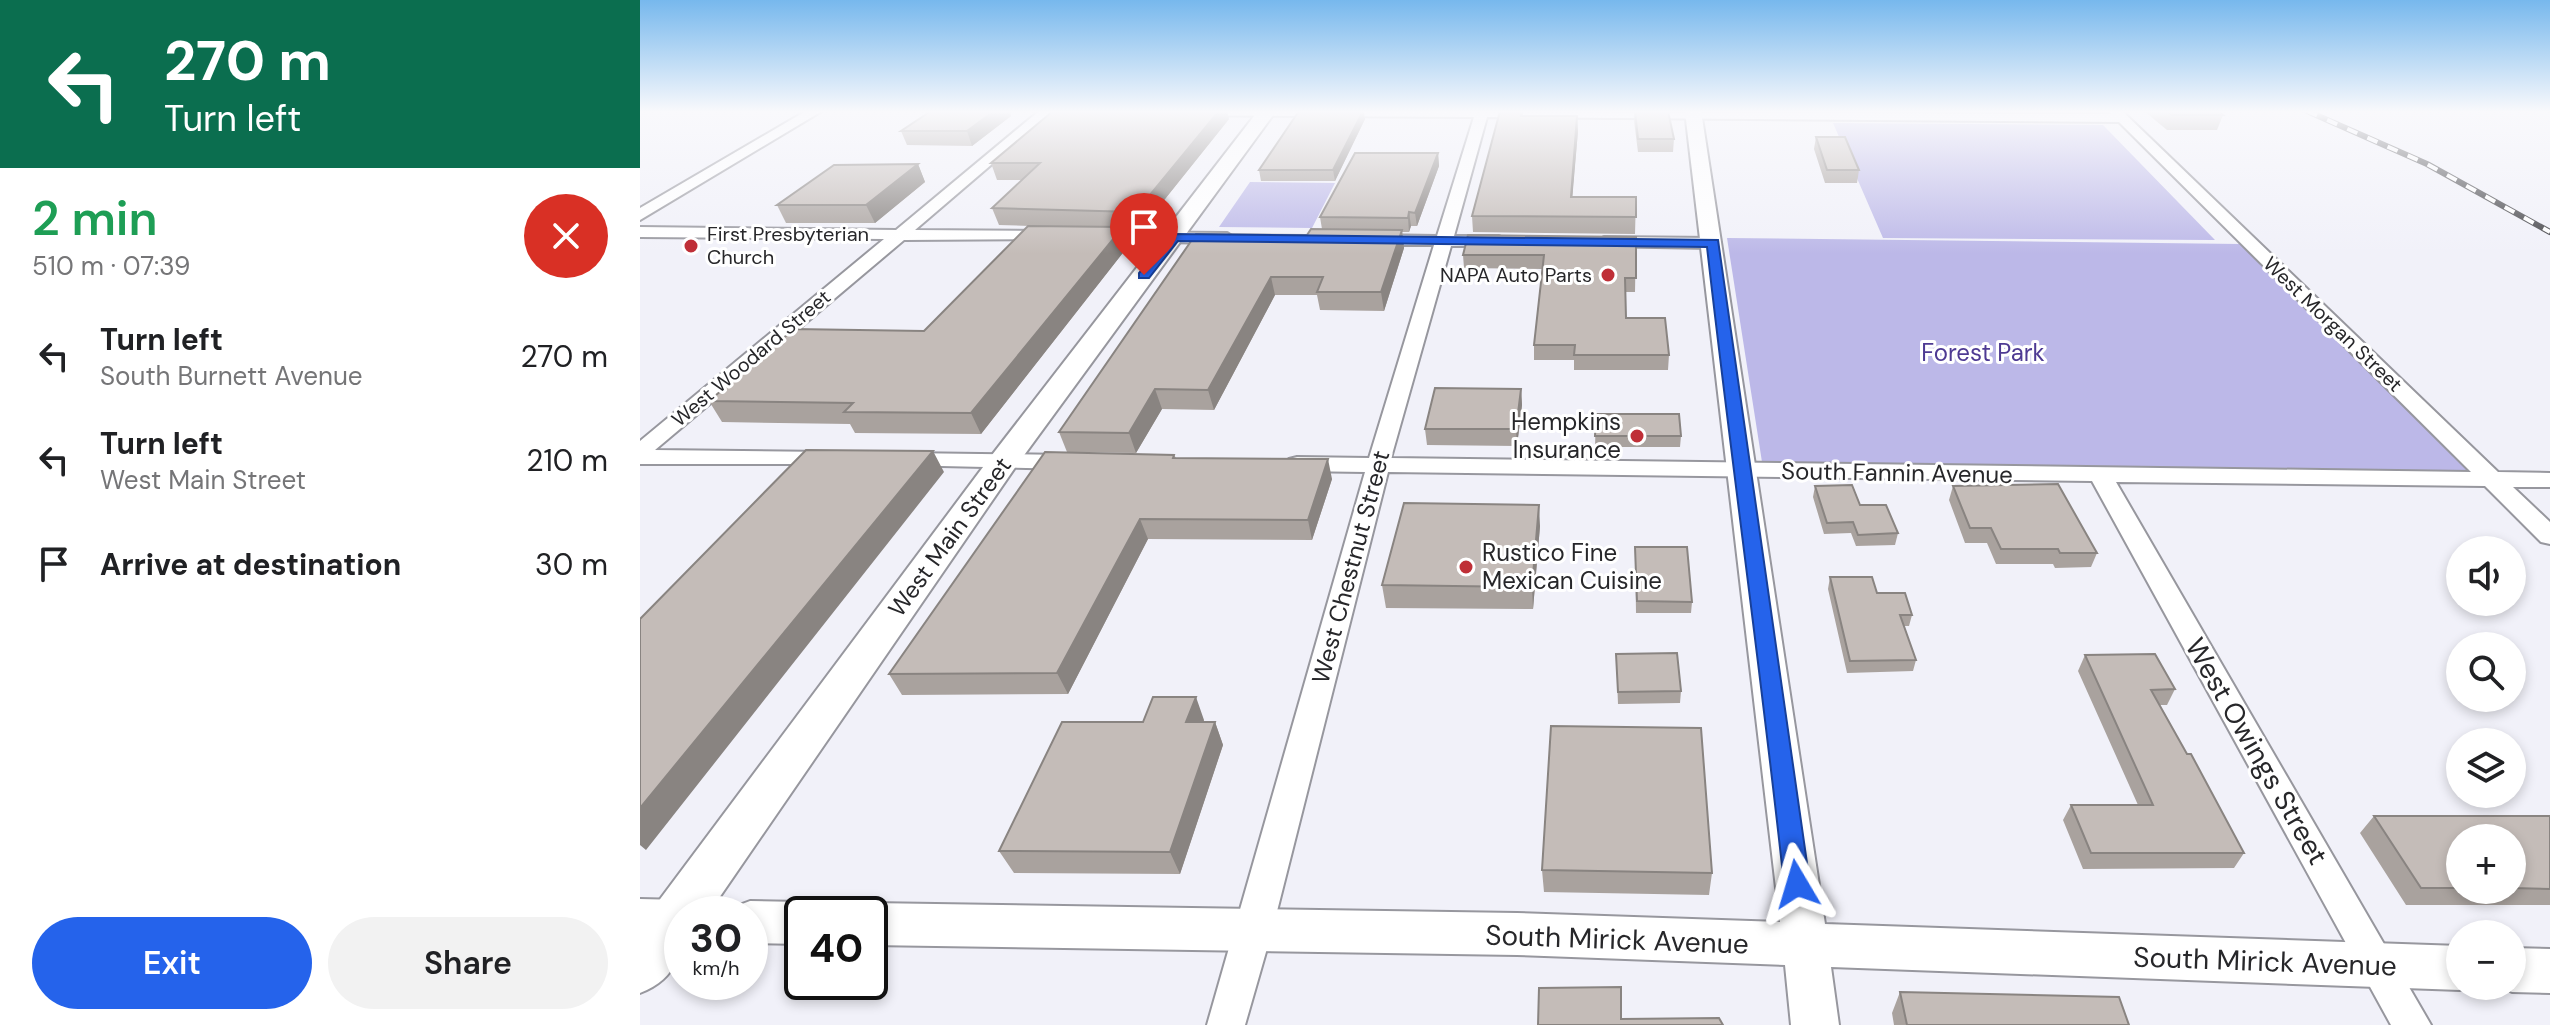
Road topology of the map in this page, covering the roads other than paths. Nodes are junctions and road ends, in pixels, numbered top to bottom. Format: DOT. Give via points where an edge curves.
graph roads {
  1 [pos="735,159"];
  2 [pos="990,159"];
  3 [pos="1232,159"];
  4 [pos="1469,159"];
  5 [pos="1700,159"];
  6 [pos="2165,159"];
  7 [pos="640,215"];
  8 [pos="640,232"];
  9 [pos="899,235"];
  10 [pos="1174,238"];
  11 [pos="1241,238"];
  12 [pos="1356,240"];
  13 [pos="1445,241"];
  14 [pos="1518,241"];
  15 [pos="1591,242"];
  16 [pos="1713,243"];
  17 [pos="640,454"];
  18 [pos="848,460"];
  19 [pos="879,460"];
  20 [pos="1003,462"];
  21 [pos="1092,462"];
  22 [pos="1272,464"];
  23 [pos="1378,465"];
  24 [pos="1740,470"];
  25 [pos="2101,476"];
  26 [pos="2492,480"];
  27 [pos="2550,480"];
  28 [pos="2550,536"];
  29 [pos="684,896"];
  30 [pos="888,924"];
  31 [pos="664,925"];
  32 [pos="1254,931"];
  33 [pos="1804,945"];
  34 [pos="2379,966"];
  35 [pos="640,968"];
  36 [pos="2446,968"];
  37 [pos="2526,970"];
  38 [pos="2550,971"];
  39 [pos="1226,1025"];
  40 [pos="1815,1025"];
  41 [pos="2412,1025"];
  1 -- 7 [label="street"];
  2 -- 9 [label="street, West Woodard Street"];
  3 -- 10 [label="main road, West Main Street"];
  4 -- 13 [label="street, West Chestnut Street"];
  5 -- 16 [label="street"];
  6 -- 26 [label="street, West Morgan Street"];
  8 -- 9 [label="street"];
  9 -- 10 [label="street"];
  9 -- 17 [label="street, West Woodard Street"];
  10 -- 11 [label="street"];
  10 -- 20 [label="main road, West Main Street"];
  12 -- 13 [label="street"];
  13 -- 14 [label="street"];
  13 -- 23 [label="street, West Chestnut Street"];
  15 -- 16 [label="street"];
  16 -- 24 [label="street"];
  17 -- 18 [label="street"];
  19 -- 20 [label="street"];
  20 -- 21 [label="street"];
  20 -- 29 [label="main road, West Main Street"];
  22 -- 23 [label="street, South Fannin Avenue"];
  23 -- 24 [label="street, South Fannin Avenue"];
  23 -- 32 [label="street, West Chestnut Street"];
  24 -- 25 [label="street, South Fannin Avenue"];
  24 -- 33 [label="street"];
  25 -- 26 [label="street, South Fannin Avenue"];
  25 -- 34 [label="street, West Owings Street"];
  26 -- 27 [label="street, South Fannin Avenue"];
  26 -- 28 [label="street, West Morgan Street"];
  30 -- 32 [label="street, South Mirick Avenue"];
  31 -- 35 [label="main road, West Main Street"];
  32 -- 33 [label="street, South Mirick Avenue"];
  32 -- 39 [label="street, West Chestnut Street"];
  33 -- 34 [label="street, South Mirick Avenue"];
  33 -- 40 [label="street"];
  34 -- 36 [label="street, South Mirick Avenue"];
  34 -- 41 [label="street, West Owings Street"];
  37 -- 38 [label="street"];
}
